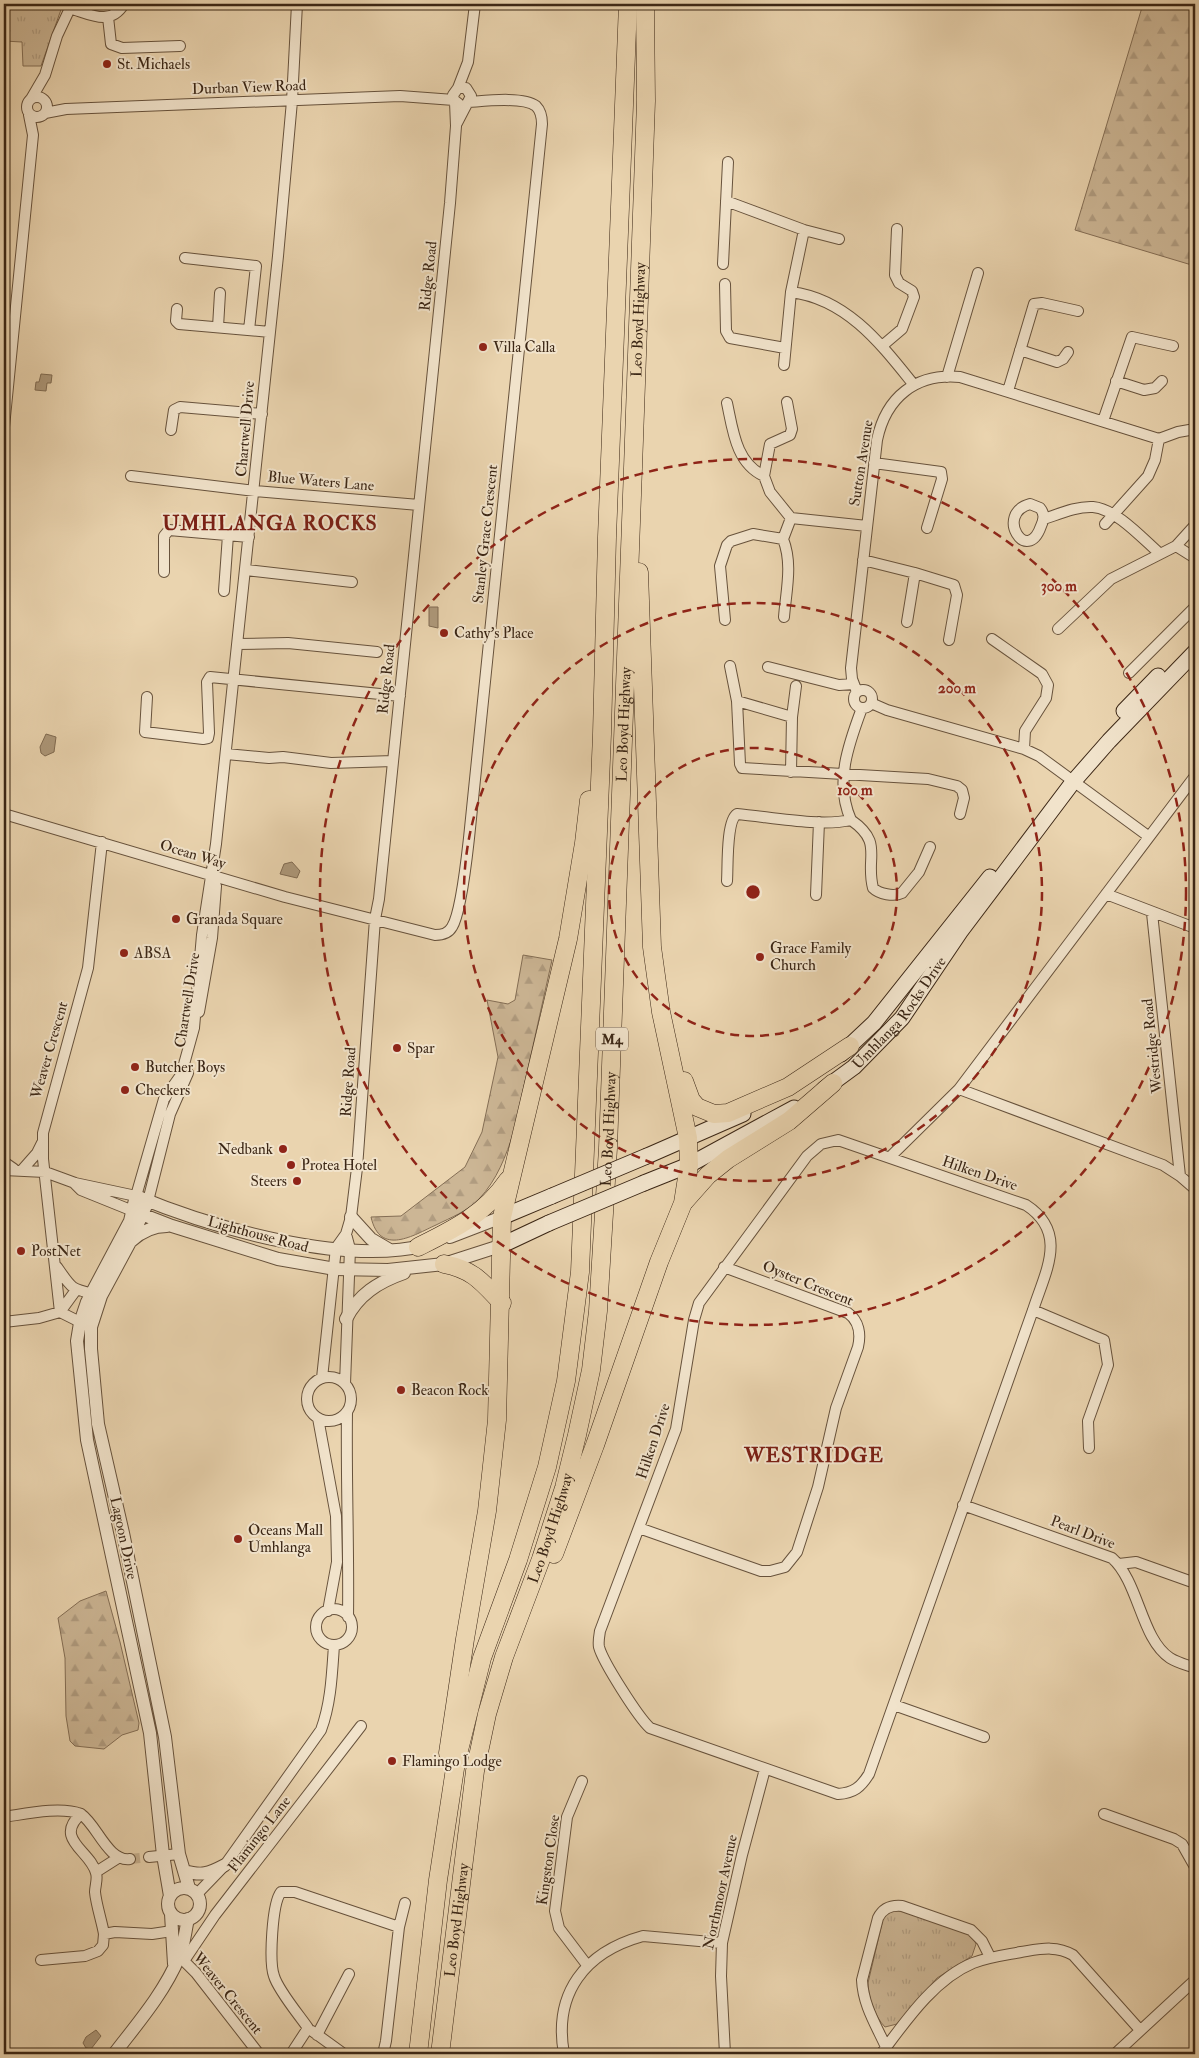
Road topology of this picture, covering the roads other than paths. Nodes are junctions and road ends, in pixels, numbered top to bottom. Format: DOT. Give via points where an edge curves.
graph roads {
  1 [pos="124,4"];
  2 [pos="297,4"];
  3 [pos="475,4"];
  4 [pos="628,4"];
  5 [pos="645,4"];
  6 [pos="71,6"];
  7 [pos="108,18"];
  8 [pos="180,46"];
  9 [pos="45,75"];
  10 [pos="462,96"];
  11 [pos="31,99"];
  12 [pos="44,101"];
  13 [pos="292,101"];
  14 [pos="66,109"];
  15 [pos="29,114"];
  16 [pos="44,114"];
  17 [pos="34,131"];
  18 [pos="728,162"];
  19 [pos="726,201"];
  20 [pos="897,229"];
  21 [pos="804,230"];
  22 [pos="838,240"];
  23 [pos="185,258"];
  24 [pos="723,264"];
  25 [pos="978,273"];
  26 [pos="725,284"];
  27 [pos="791,292"];
  28 [pos="220,293"];
  29 [pos="176,309"];
  30 [pos="1078,311"];
  31 [pos="218,327"];
  32 [pos="249,330"];
  33 [pos="270,332"];
  34 [pos="882,346"];
  35 [pos="1173,346"];
  36 [pos="785,348"];
  37 [pos="1020,350"];
  38 [pos="1068,352"];
  39 [pos="784,365"];
  40 [pos="947,376"];
  41 [pos="1116,381"];
  42 [pos="1162,381"];
  43 [pos="914,385"];
  44 [pos="1008,391"];
  45 [pos="788,402"];
  46 [pos="728,403"];
  47 [pos="262,414"];
  48 [pos="1104,421"];
  49 [pos="634,426"];
  50 [pos="4,428"];
  51 [pos="1195,429"];
  52 [pos="172,430"];
  53 [pos="1159,439"];
  54 [pos="874,463"];
  55 [pos="131,476"];
  56 [pos="764,476"];
  57 [pos="255,491"];
  58 [pos="419,505"];
  59 [pos="1113,513"];
  60 [pos="791,518"];
  61 [pos="1044,519"];
  62 [pos="1105,524"];
  63 [pos="1195,525"];
  64 [pos="867,526"];
  65 [pos="928,528"];
  66 [pos="228,535"];
  67 [pos="249,537"];
  68 [pos="607,537"];
  69 [pos="783,539"];
  70 [pos="1176,546"];
  71 [pos="1159,553"];
  72 [pos="1195,558"];
  73 [pos="863,560"];
  74 [pos="246,570"];
  75 [pos="164,572"];
  76 [pos="914,573"];
  77 [pos="352,582"];
  78 [pos="224,591"];
  79 [pos="1195,607"];
  80 [pos="784,617"];
  81 [pos="725,620"];
  82 [pos="907,622"];
  83 [pos="1058,630"];
  84 [pos="992,639"];
  85 [pos="949,640"];
  86 [pos="1195,640"];
  87 [pos="238,644"];
  88 [pos="377,652"];
  89 [pos="1195,652"];
  90 [pos="730,666"];
  91 [pos="768,667"];
  92 [pos="1129,673"];
  93 [pos="234,678"];
  94 [pos="796,686"];
  95 [pos="856,688"];
  96 [pos="400,696"];
  97 [pos="147,697"];
  98 [pos="737,701"];
  99 [pos="867,705"];
  100 [pos="792,717"];
  101 [pos="1024,749"];
  102 [pos="226,754"];
  103 [pos="393,761"];
  104 [pos="790,772"];
  105 [pos="844,774"];
  106 [pos="1195,776"];
  107 [pos="1069,779"];
  108 [pos="4,814"];
  109 [pos="960,814"];
  110 [pos="851,820"];
  111 [pos="819,822"];
  112 [pos="1148,836"];
  113 [pos="102,842"];
  114 [pos="930,847"];
  115 [pos="214,876"];
  116 [pos="727,881"];
  117 [pos="1106,894"];
  118 [pos="816,895"];
  119 [pos="1152,913"];
  120 [pos="375,919"];
  121 [pos="1195,928"];
  122 [pos="652,947"];
  123 [pos="850,1046"];
  124 [pos="833,1083"];
  125 [pos="959,1089"];
  126 [pos="688,1138"];
  127 [pos="43,1143"];
  128 [pos="890,1157"];
  129 [pos="4,1162"];
  130 [pos="689,1166"];
  131 [pos="13,1170"];
  132 [pos="45,1172"];
  133 [pos="512,1174"];
  134 [pos="1180,1176"];
  135 [pos="75,1183"];
  136 [pos="1195,1189"];
  137 [pos="142,1198"];
  138 [pos="683,1203"];
  139 [pos="138,1214"];
  140 [pos="502,1216"];
  141 [pos="351,1217"];
  142 [pos="172,1226"];
  143 [pos="346,1234"];
  144 [pos="129,1244"];
  145 [pos="500,1246"];
  146 [pos="418,1247"];
  147 [pos="336,1248"];
  148 [pos="350,1249"];
  149 [pos="394,1251"];
  150 [pos="444,1264"];
  151 [pos="724,1266"];
  152 [pos="57,1267"];
  153 [pos="420,1267"];
  154 [pos="335,1269"];
  155 [pos="349,1269"];
  156 [pos="76,1290"];
  157 [pos="96,1294"];
  158 [pos="502,1303"];
  159 [pos="1033,1310"];
  160 [pos="60,1312"];
  161 [pos="346,1319"];
  162 [pos="4,1322"];
  163 [pos="86,1325"];
  164 [pos="322,1378"];
  165 [pos="345,1384"];
  166 [pos="95,1387"];
  167 [pos="81,1388"];
  168 [pos="346,1412"];
  169 [pos="318,1418"];
  170 [pos="1089,1448"];
  171 [pos="109,1472"];
  172 [pos="94,1475"];
  173 [pos="964,1505"];
  174 [pos="639,1528"];
  175 [pos="123,1533"];
  176 [pos="106,1536"];
  177 [pos="1119,1564"];
  178 [pos="1195,1583"];
  179 [pos="328,1611"];
  180 [pos="348,1617"];
  181 [pos="334,1645"];
  182 [pos="1195,1668"];
  183 [pos="894,1705"];
  184 [pos="361,1726"];
  185 [pos="984,1737"];
  186 [pos="765,1769"];
  187 [pos="582,1782"];
  188 [pos="81,1814"];
  189 [pos="1104,1814"];
  190 [pos="4,1817"];
  191 [pos="174,1821"];
  192 [pos="160,1823"];
  193 [pos="466,1838"];
  194 [pos="179,1854"];
  195 [pos="163,1855"];
  196 [pos="149,1857"];
  197 [pos="118,1858"];
  198 [pos="130,1859"];
  199 [pos="225,1865"];
  200 [pos="1195,1867"];
  201 [pos="184,1871"];
  202 [pos="96,1872"];
  203 [pos="193,1891"];
  204 [pos="170,1896"];
  205 [pos="405,1903"];
  206 [pos="171,1914"];
  207 [pos="188,1919"];
  208 [pos="399,1928"];
  209 [pos="172,1931"];
  210 [pos="104,1934"];
  211 [pos="722,1944"];
  212 [pos="990,1957"];
  213 [pos="178,1959"];
  214 [pos="41,1960"];
  215 [pos="587,1965"];
  216 [pos="349,1974"];
  217 [pos="426,1980"];
  218 [pos="1195,1980"];
  219 [pos="308,2028"];
  220 [pos="1140,2030"];
  221 [pos="318,2035"];
  222 [pos="884,2050"];
  223 [pos="116,2054"];
  224 [pos="259,2054"];
  225 [pos="292,2054"];
  226 [pos="344,2054"];
  227 [pos="383,2054"];
  228 [pos="418,2054"];
  229 [pos="440,2054"];
  230 [pos="564,2054"];
  231 [pos="725,2054"];
  232 [pos="1115,2054"];
  1 -- 7 [label="street" via="116,15"];
  2 -- 13 [label="street, Chartwell Drive"];
  3 -- 10 [label="street, Ridge Road"];
  4 -- 68 [label="highway, Leo Boyd Highway / M4"];
  5 -- 49 [label="highway, Leo Boyd Highway / M4" via="646,101"];
  6 -- 7 [label="street"];
  6 -- 9 [label="street" via="57,36"];
  7 -- 8 [label="street" via="113,46"];
  9 -- 11 [label="street"];
  9 -- 12 [label="street"];
  10 -- 13 [label="street, Durban View Road"];
  10 -- 58 [label="street, Ridge Road" via="456,126"];
  10 -- 120 [label="street, Stanley Grace Crescent" via="531,103 539,110 542,124 466,863 456,918 448,932 435,935"];
  11 -- 12 [label="street" via="38,97"];
  11 -- 15 [label="street" via="26,106"];
  12 -- 14 [label="street, Durban View Road"];
  12 -- 16 [label="street" via="47,107"];
  13 -- 14 [label="street, Durban View Road"];
  13 -- 33 [label="street, Chartwell Drive"];
  14 -- 16 [label="street, Durban View Road"];
  15 -- 16 [label="street" via="36,118"];
  15 -- 17 [label="street"];
  16 -- 17 [label="street"];
  17 -- 50 [label="street"];
  18 -- 19 [label="street"];
  19 -- 21 [label="street"];
  19 -- 24 [label="street"];
  20 -- 34 [label="street" via="895,275 899,283 912,291 914,298 902,329"];
  21 -- 22 [label="street"];
  21 -- 27 [label="street"];
  23 -- 32 [label="street" via="256,266"];
  25 -- 40 [label="street"];
  26 -- 36 [label="street" via="726,331 730,338"];
  27 -- 34 [label="street" via="810,294 823,300 863,327"];
  27 -- 36 [label="street"];
  28 -- 31 [label="street"];
  29 -- 31 [label="street" via="179,324"];
  30 -- 37 [label="street" via="1036,303"];
  31 -- 32 [label="street"];
  32 -- 33 [label="street"];
  33 -- 47 [label="street, Chartwell Drive"];
  34 -- 43 [label="street"];
  35 -- 41 [label="street" via="1132,337"];
  36 -- 39 [label="street"];
  37 -- 38 [label="street" via="1057,362"];
  37 -- 44 [label="street"];
  40 -- 43 [label="street, Sutton Avenue" via="930,378"];
  40 -- 44 [label="street, Sutton Avenue"];
  41 -- 42 [label="street" via="1144,390 1155,388"];
  41 -- 48 [label="street"];
  43 -- 54 [label="street, Sutton Avenue" via="885,414"];
  44 -- 48 [label="street, Sutton Avenue"];
  45 -- 56 [label="street" via="791,433 770,444"];
  46 -- 56 [label="street" via="737,445 749,465"];
  47 -- 52 [label="street" via="180,407 174,410"];
  47 -- 57 [label="street, Chartwell Drive"];
  48 -- 53 [label="street, Sutton Avenue"];
  49 -- 122 [label="highway"];
  49 -- 193 [label="highway, Leo Boyd Highway / M4" via="607,1158 598,1312 578,1435 546,1546 504,1657 487,1714"];
  51 -- 53 [label="street"];
  53 -- 59 [label="street" via="1148,476"];
  54 -- 64 [label="street, Sutton Avenue"];
  54 -- 65 [label="street" via="941,472 942,479"];
  55 -- 57 [label="street, Blue Waters Lane"];
  56 -- 60 [label="street" via="770,492"];
  57 -- 58 [label="street, Blue Waters Lane"];
  57 -- 67 [label="street, Chartwell Drive"];
  58 -- 96 [label="street, Ridge Road"];
  59 -- 61 [label="street" via="1092,507"];
  59 -- 62 [label="street"];
  59 -- 71 [label="street"];
  60 -- 64 [label="street"];
  60 -- 69 [label="street"];
  63 -- 70 [label="street"];
  64 -- 73 [label="street, Sutton Avenue"];
  66 -- 67 [label="street"];
  66 -- 75 [label="street" via="169,530 164,536"];
  66 -- 78 [label="street"];
  67 -- 74 [label="street, Chartwell Drive"];
  68 -- 133 [label="highway" via="584,843 555,998"];
  68 -- 217 [label="highway, Leo Boyd Highway / M4" via="587,1135 576,1316 547,1467 518,1560 482,1658 456,1762"];
  69 -- 80 [label="street" via="789,566"];
  69 -- 81 [label="street" via="753,534 731,540 727,545 720,566"];
  70 -- 71 [label="street"];
  70 -- 72 [label="street"];
  71 -- 83 [label="street" via="1111,580"];
  73 -- 76 [label="street"];
  73 -- 95 [label="street, Sutton Avenue" via="851,668"];
  74 -- 77 [label="street"];
  74 -- 87 [label="street, Chartwell Drive"];
  76 -- 82 [label="street"];
  76 -- 85 [label="street" via="956,587"];
  79 -- 92 [label="street"];
  84 -- 101 [label="street" via="1042,674 1048,685 1046,698 1026,731"];
  86 -- 107 [label="main road, Umhlanga Rocks Drive" via="1141,692"];
  87 -- 88 [label="street" via="288,643"];
  87 -- 93 [label="street, Chartwell Drive"];
  89 -- 107 [label="main road, Umhlanga Rocks Drive"];
  90 -- 98 [label="street"];
  91 -- 95 [label="street"];
  93 -- 96 [label="street"];
  93 -- 97 [label="street" via="210,676 207,679 209,733 206,738 145,732"];
  93 -- 102 [label="street, Chartwell Drive"];
  94 -- 100 [label="street"];
  95 -- 99 [label="street, Sutton Avenue" via="856,704"];
  96 -- 103 [label="street, Ridge Road"];
  98 -- 100 [label="street"];
  98 -- 104 [label="street" via="742,768"];
  99 -- 101 [label="street"];
  99 -- 105 [label="street" via="847,750"];
  100 -- 104 [label="street"];
  101 -- 107 [label="street"];
  102 -- 103 [label="street" via="332,762"];
  102 -- 115 [label="street, Chartwell Drive"];
  103 -- 120 [label="street, Ridge Road"];
  104 -- 105 [label="street"];
  105 -- 109 [label="street" via="928,779 957,786 964,794"];
  105 -- 110 [label="street" via="843,792"];
  106 -- 112 [label="street"];
  107 -- 112 [label="street"];
  107 -- 123 [label="main road, Umhlanga Rocks Drive" via="874,1023"];
  107 -- 124 [label="main road, Umhlanga Rocks Drive" via="902,1018 872,1050"];
  108 -- 113 [label="street, Ocean Way"];
  110 -- 111 [label="street"];
  110 -- 114 [label="street" via="868,834 873,888 878,892 902,893 922,866"];
  111 -- 116 [label="street" via="735,815 728,847"];
  111 -- 118 [label="street"];
  112 -- 117 [label="street"];
  113 -- 115 [label="street, Ocean Way"];
  113 -- 127 [label="street, Weaver Crescent" via="88,968 44,1124"];
  115 -- 120 [label="street, Ocean Way"];
  115 -- 137 [label="street, Chartwell Drive" via="211,946 198,1017 198,1039"];
  117 -- 119 [label="street"];
  117 -- 125 [label="street"];
  119 -- 121 [label="street"];
  119 -- 134 [label="street, Westridge Road"];
  120 -- 141 [label="street, Ridge Road"];
  122 -- 123 [label="highway" via="686,1091 693,1104 702,1110 721,1114 752,1104 798,1081"];
  122 -- 126 [label="highway" via="661,1012"];
  123 -- 126 [label="main road, Umhlanga Rocks Drive" via="826,1067 784,1094"];
  124 -- 130 [label="main road, Umhlanga Rocks Drive"];
  124 -- 138 [label="highway" via="789,1121 722,1163"];
  125 -- 128 [label="street"];
  125 -- 134 [label="street" via="1163,1165"];
  126 -- 130 [label="highway"];
  126 -- 140 [label="main road, Umhlanga Rocks Drive, bridge"];
  127 -- 131 [label="street" via="37,1153"];
  127 -- 132 [label="street, Weaver Crescent"];
  128 -- 151 [label="street, Hilken Drive" via="838,1140 814,1148"];
  128 -- 159 [label="street, Hilken Drive" via="1026,1205 1037,1212 1049,1230 1051,1250"];
  129 -- 131 [label="street"];
  130 -- 138 [label="highway"];
  130 -- 145 [label="main road, Umhlanga Rocks Drive, bridge"];
  131 -- 132 [label="street, Lighthouse Road"];
  132 -- 135 [label="street, Lighthouse Road"];
  132 -- 152 [label="street, Weaver Crescent"];
  133 -- 140 [label="highway"];
  133 -- 146 [label="highway" via="480,1212"];
  134 -- 136 [label="street"];
  135 -- 137 [label="street, Lighthouse Road"];
  135 -- 139 [label="street, Lighthouse Road" via="82,1190"];
  137 -- 139 [label="street, Lagoon Drive"];
  137 -- 147 [label="street, Lighthouse Road" via="241,1231"];
  138 -- 193 [label="highway" via="509,1670 486,1748"];
  139 -- 142 [label="street, Lighthouse Road"];
  139 -- 144 [label="street, Lagoon Drive"];
  139 -- 157 [label="street, Lagoon Drive"];
  140 -- 145 [label="highway"];
  140 -- 146 [label="street, Lighthouse Road"];
  141 -- 143 [label="street, Ridge Road"];
  141 -- 149 [label="street" via="377,1244"];
  142 -- 144 [label="street" via="144,1231"];
  142 -- 154 [label="street, Lighthouse Road" via="278,1259"];
  143 -- 147 [label="street"];
  143 -- 148 [label="street"];
  144 -- 157 [label="street, Lagoon Drive"];
  145 -- 150 [label="street, Lighthouse Road"];
  145 -- 158 [label="highway"];
  146 -- 149 [label="street, Lighthouse Road"];
  147 -- 148 [label="street, Lighthouse Road"];
  147 -- 154 [label="street"];
  148 -- 149 [label="street, Lighthouse Road"];
  148 -- 155 [label="street"];
  150 -- 153 [label="street, Lighthouse Road"];
  150 -- 158 [label="highway" via="471,1273"];
  151 -- 174 [label="street, Hilken Drive" via="696,1310 680,1414"];
  151 -- 174 [label="street, Oyster Crescent" via="848,1313 857,1322 858,1347 836,1408 818,1488 797,1552 792,1561 778,1570 761,1571"];
  152 -- 156 [label="street, Weaver Crescent"];
  152 -- 160 [label="street, Weaver Crescent"];
  153 -- 155 [label="street, Lighthouse Road"];
  153 -- 161 [label="street" via="375,1285 357,1302"];
  154 -- 155 [label="street, Lighthouse Road"];
  154 -- 164 [label="street"];
  155 -- 161 [label="street"];
  156 -- 157 [label="street"];
  156 -- 160 [label="street"];
  157 -- 163 [label="street, Lagoon Drive"];
  158 -- 217 [label="highway" via="498,1420 429,1890"];
  159 -- 170 [label="street" via="1104,1340 1108,1365 1088,1421"];
  159 -- 173 [label="street, Hilken Drive"];
  160 -- 162 [label="street"];
  160 -- 163 [label="street"];
  161 -- 165 [label="street"];
  163 -- 166 [label="street, Lagoon Drive"];
  163 -- 167 [label="street, Lagoon Drive" via="77,1341"];
  164 -- 165 [label="street" via="334,1377"];
  164 -- 169 [label="street" via="312,1385 307,1397 310,1409"];
  165 -- 168 [label="street" via="351,1394"];
  166 -- 167 [label="street"];
  166 -- 171 [label="street, Lagoon Drive" via="98,1424"];
  167 -- 172 [label="street, Lagoon Drive"];
  168 -- 169 [label="street" via="336,1420"];
  168 -- 180 [label="street"];
  169 -- 179 [label="street" via="336,1516 336,1562"];
  171 -- 172 [label="street"];
  171 -- 175 [label="street, Lagoon Drive"];
  172 -- 176 [label="street, Lagoon Drive"];
  173 -- 177 [label="street, Pearl Drive" via="1104,1554"];
  173 -- 183 [label="street, Hilken Drive"];
  174 -- 186 [label="street, Hilken Drive" via="600,1631 598,1640 603,1656 638,1716 650,1728"];
  175 -- 176 [label="street"];
  175 -- 191 [label="street, Lagoon Drive" via="165,1737"];
  176 -- 192 [label="street, Lagoon Drive" via="150,1733"];
  177 -- 178 [label="street" via="1136,1562"];
  177 -- 182 [label="street, Pearl Drive" via="1157,1644 1169,1657"];
  179 -- 180 [label="street" via="339,1610"];
  179 -- 181 [label="street" via="319,1617 317,1633 323,1642"];
  180 -- 181 [label="street" via="350,1632 344,1642"];
  181 -- 199 [label="street" via="326,1716 321,1730"];
  183 -- 185 [label="street"];
  183 -- 186 [label="street, Hilken Drive" via="869,1774 856,1790 838,1794 829,1792"];
  184 -- 213 [label="street, Flamingo Lane"];
  186 -- 211 [label="street, Northmoor Avenue"];
  187 -- 215 [label="street, Kingston Close" via="567,1817 555,1911 559,1928"];
  188 -- 190 [label="street" via="57,1811"];
  188 -- 197 [label="street"];
  188 -- 202 [label="street" via="73,1822 71,1836"];
  189 -- 200 [label="street" via="1174,1839 1182,1844"];
  191 -- 192 [label="street"];
  191 -- 194 [label="street, Lagoon Drive"];
  192 -- 195 [label="street, Lagoon Drive"];
  193 -- 229 [label="highway, Leo Boyd Highway / M4"];
  194 -- 195 [label="street"];
  194 -- 201 [label="street, Lagoon Drive"];
  195 -- 196 [label="street"];
  195 -- 204 [label="street, Lagoon Drive"];
  197 -- 198 [label="street"];
  197 -- 202 [label="street"];
  199 -- 201 [label="street" via="199,1875"];
  199 -- 203 [label="street"];
  201 -- 203 [label="street, Lagoon Drive"];
  202 -- 210 [label="street" via="95,1895"];
  203 -- 204 [label="street" via="180,1888"];
  203 -- 207 [label="street" via="200,1902 198,1911"];
  204 -- 206 [label="street"];
  205 -- 208 [label="street"];
  206 -- 207 [label="street" via="179,1919"];
  206 -- 209 [label="street"];
  207 -- 213 [label="street"];
  208 -- 219 [label="street" via="295,1892 281,1892 274,1912 274,1976"];
  208 -- 227 [label="street"];
  209 -- 210 [label="street"];
  209 -- 213 [label="street"];
  210 -- 214 [label="street" via="103,1945 94,1954"];
  211 -- 215 [label="street" via="643,1936 612,1948"];
  211 -- 231 [label="street, Northmoor Avenue"];
  212 -- 220 [label="street" via="1042,1948 1067,1951"];
  212 -- 222 [label="street" via="971,1964 944,1981"];
  212 -- 222 [label="street" via="982,1941 971,1930 902,1906 894,1905 882,1911 862,1980 868,2009"];
  213 -- 223 [label="street" via="155,2000"];
  213 -- 224 [label="street, Weaver Crescent" via="196,1973"];
  215 -- 230 [label="street" via="574,1983 563,2012"];
  216 -- 221 [label="street"];
  217 -- 228 [label="highway, Leo Boyd Highway / M4"];
  218 -- 220 [label="street"];
  219 -- 221 [label="street"];
  219 -- 225 [label="street"];
  220 -- 232 [label="street"];
  221 -- 226 [label="street"];
}
